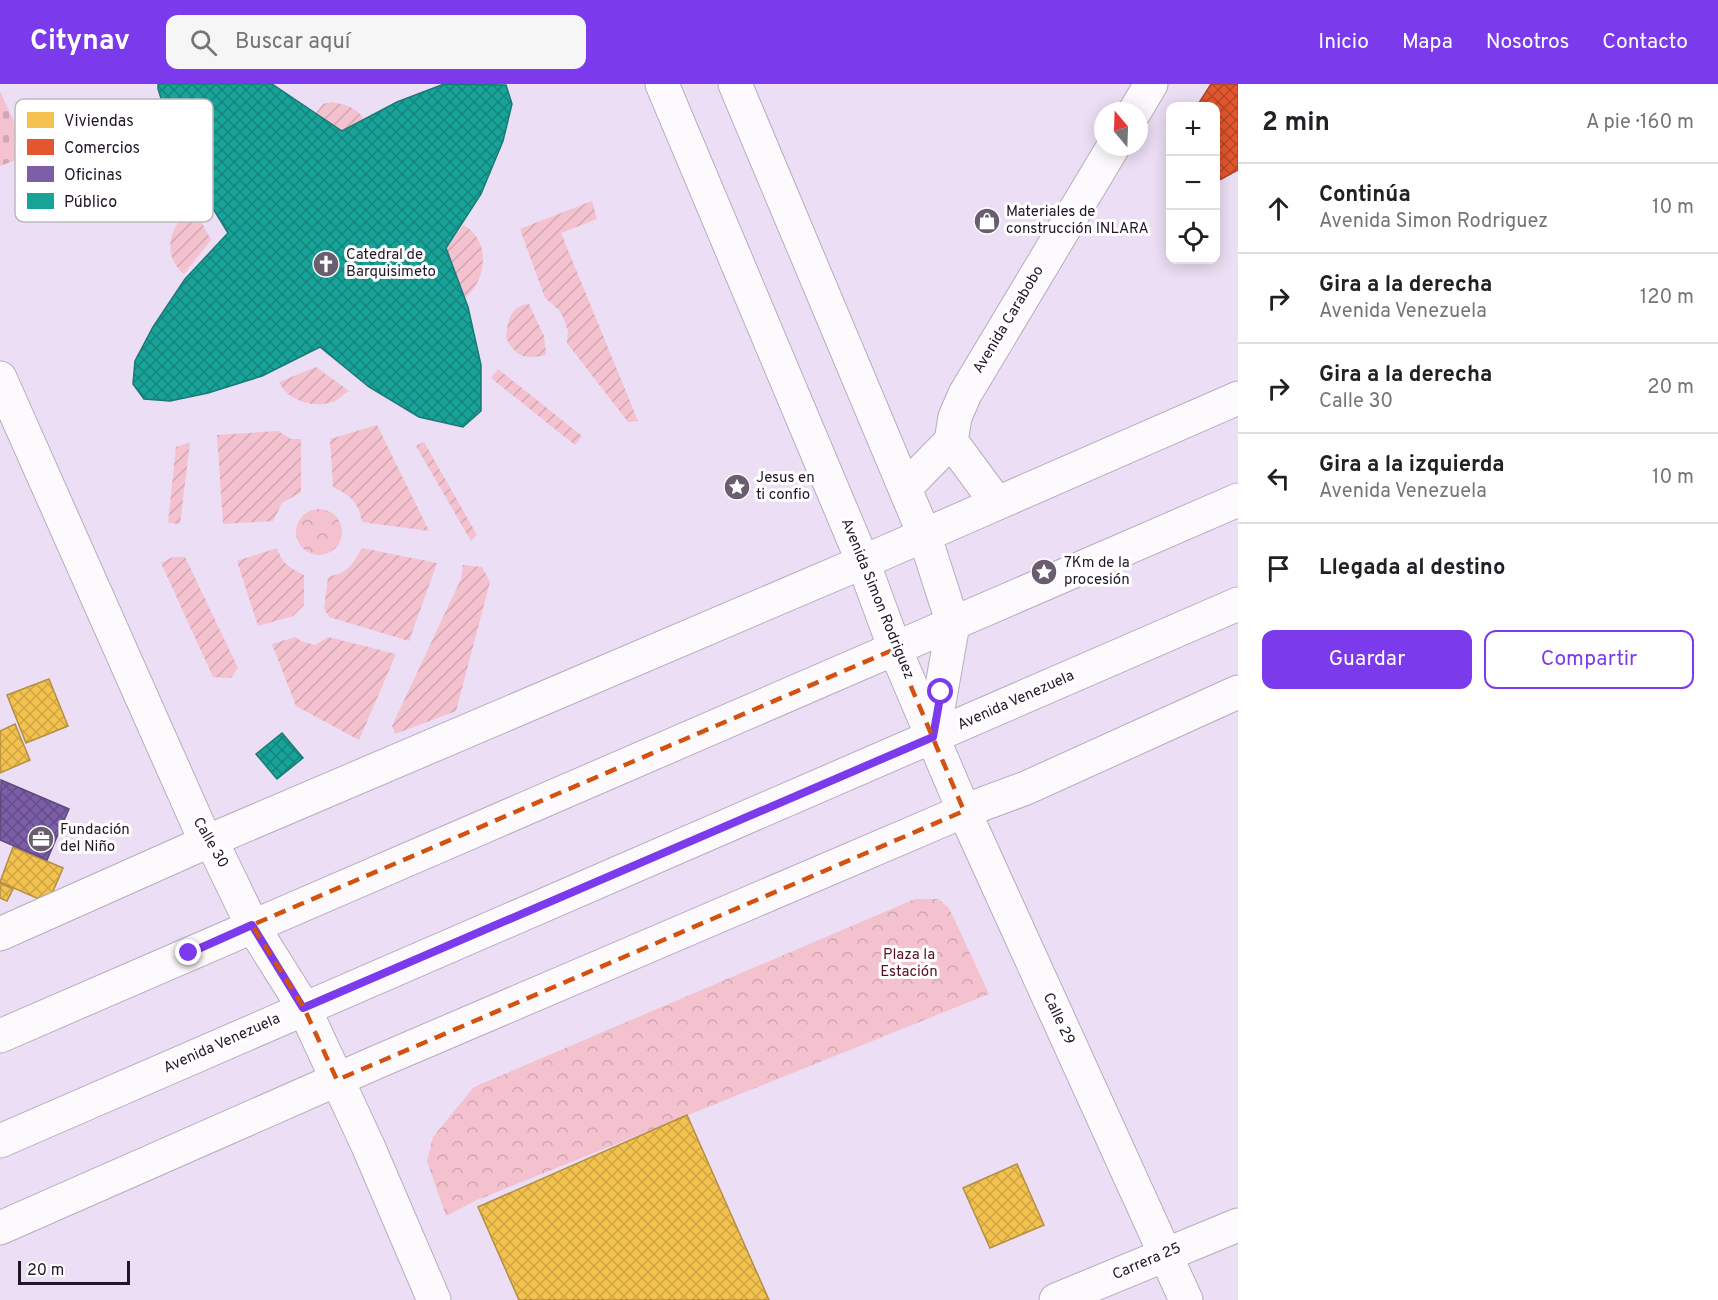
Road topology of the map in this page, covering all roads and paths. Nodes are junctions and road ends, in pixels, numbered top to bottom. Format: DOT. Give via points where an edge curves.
graph roads {
  1 [pos="662,84"];
  2 [pos="1151,84"];
  3 [pos="736,85"];
  4 [pos="1140,102"];
  5 [pos="1108,156"];
  6 [pos="0,378"];
  7 [pos="1238,398"];
  8 [pos="951,441"];
  9 [pos="905,488"];
  10 [pos="1238,500"];
  11 [pos="996,502"];
  12 [pos="924,534"];
  13 [pos="863,562"];
  14 [pos="1238,604"];
  15 [pos="953,624"];
  16 [pos="895,649"];
  17 [pos="1238,692"];
  18 [pos="933,737"];
  19 [pos="964,811"];
  20 [pos="211,840"];
  21 [pos="252,925"];
  22 [pos="0,934"];
  23 [pos="303,1008"];
  24 [pos="0,1036"];
  25 [pos="337,1080"];
  26 [pos="0,1141"];
  27 [pos="1238,1225"];
  28 [pos="0,1228"];
  29 [pos="1166,1255"];
  30 [pos="434,1300"];
  31 [pos="1056,1300"];
  32 [pos="1186,1300"];
  1 -- 13 [label="street, Avenida Simon Rodriguez"];
  2 -- 4 [label="street"];
  3 -- 9 [label="street"];
  5 -- 8 [label="street, Avenida Carabobo" via="965,394 955,417"];
  6 -- 20 [label="street, Calle 30" via="205,840"];
  7 -- 11 [label="street"];
  8 -- 9 [label="street"];
  8 -- 11 [label="street"];
  9 -- 12 [label="street"];
  10 -- 15 [label="street"];
  11 -- 12 [label="street"];
  12 -- 13 [label="street"];
  12 -- 15 [label="street"];
  13 -- 16 [label="street, Avenida Simon Rodriguez"];
  13 -- 20 [label="street"];
  14 -- 18 [label="street, Avenida Venezuela"];
  15 -- 16 [label="street"];
  15 -- 18 [label="street"];
  16 -- 18 [label="street, Avenida Simon Rodriguez"];
  16 -- 21 [label="street"];
  17 -- 19 [label="street" via="1026,788"];
  18 -- 19 [label="street, Calle 29"];
  18 -- 23 [label="street, Avenida Venezuela"];
  19 -- 25 [label="street"];
  19 -- 29 [label="street, Calle 29"];
  20 -- 21 [label="street, Calle 30"];
  20 -- 22 [label="street"];
  21 -- 23 [label="street, Calle 30"];
  21 -- 24 [label="street"];
  23 -- 25 [label="street, Calle 30"];
  23 -- 26 [label="street, Avenida Venezuela"];
  25 -- 28 [label="street"];
  25 -- 30 [label="street, Calle 30"];
  27 -- 29 [label="street, Carrera 25"];
  29 -- 31 [label="street, Carrera 25"];
  29 -- 32 [label="street, Calle 29"];
}
